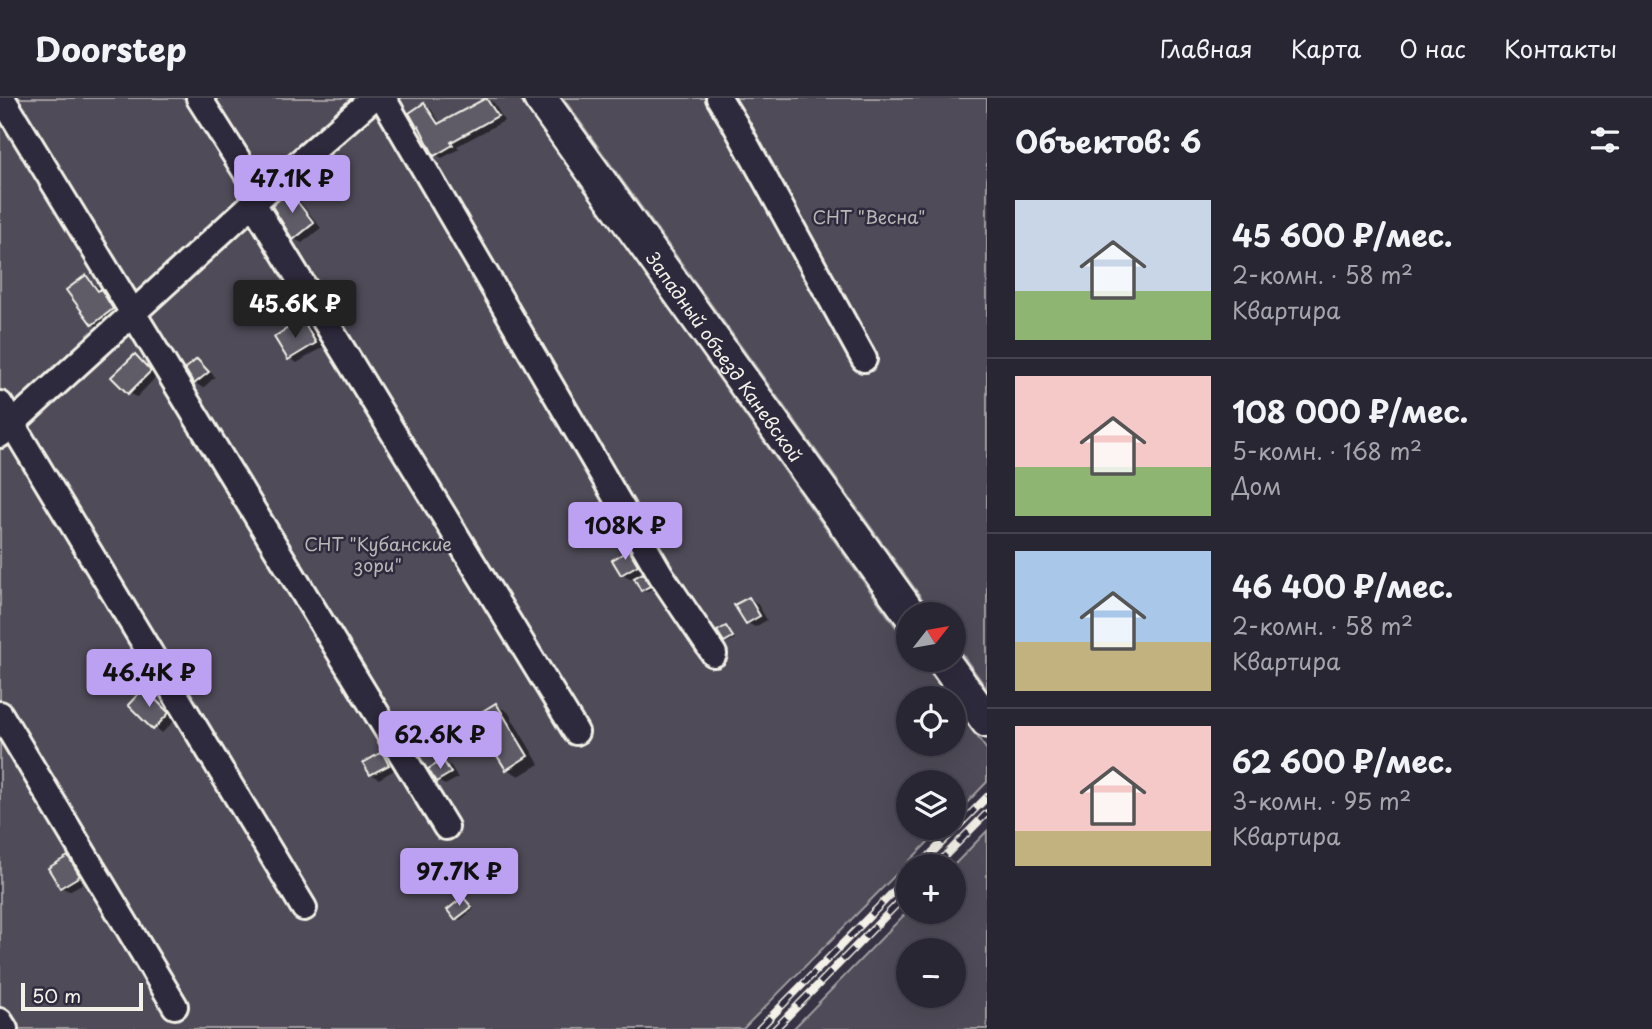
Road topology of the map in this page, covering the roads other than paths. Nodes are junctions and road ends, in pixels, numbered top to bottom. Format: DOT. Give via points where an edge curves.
graph roads {
  1 [pos="2,98"];
  2 [pos="199,98"];
  3 [pos="373,98"];
  4 [pos="383,98"];
  5 [pos="540,98"];
  6 [pos="719,98"];
  7 [pos="257,200"];
  8 [pos="132,314"];
  9 [pos="864,359"];
  10 [pos="4,421"];
  11 [pos="901,602"];
  12 [pos="714,654"];
  13 [pos="952,672"];
  14 [pos="0,715"];
  15 [pos="987,721"];
  16 [pos="576,732"];
  17 [pos="446,827"];
  18 [pos="304,908"];
  19 [pos="175,1006"];
  20 [pos="0,1021"];
  21 [pos="5,1029"];
  1 -- 8 [label="lane"];
  2 -- 7 [label="lane"];
  3 -- 7 [label="lane"];
  4 -- 12 [label="lane" via="661,575"];
  5 -- 11 [label="main road, Западный объезд Каневской"];
  6 -- 9 [label="lane"];
  7 -- 8 [label="lane"];
  7 -- 16 [label="lane"];
  8 -- 10 [label="lane"];
  8 -- 17 [label="lane"];
  10 -- 18 [label="lane"];
  13 -- 15 [label="main road"];
  14 -- 19 [label="lane"];
  20 -- 21 [label="lane"];
}
